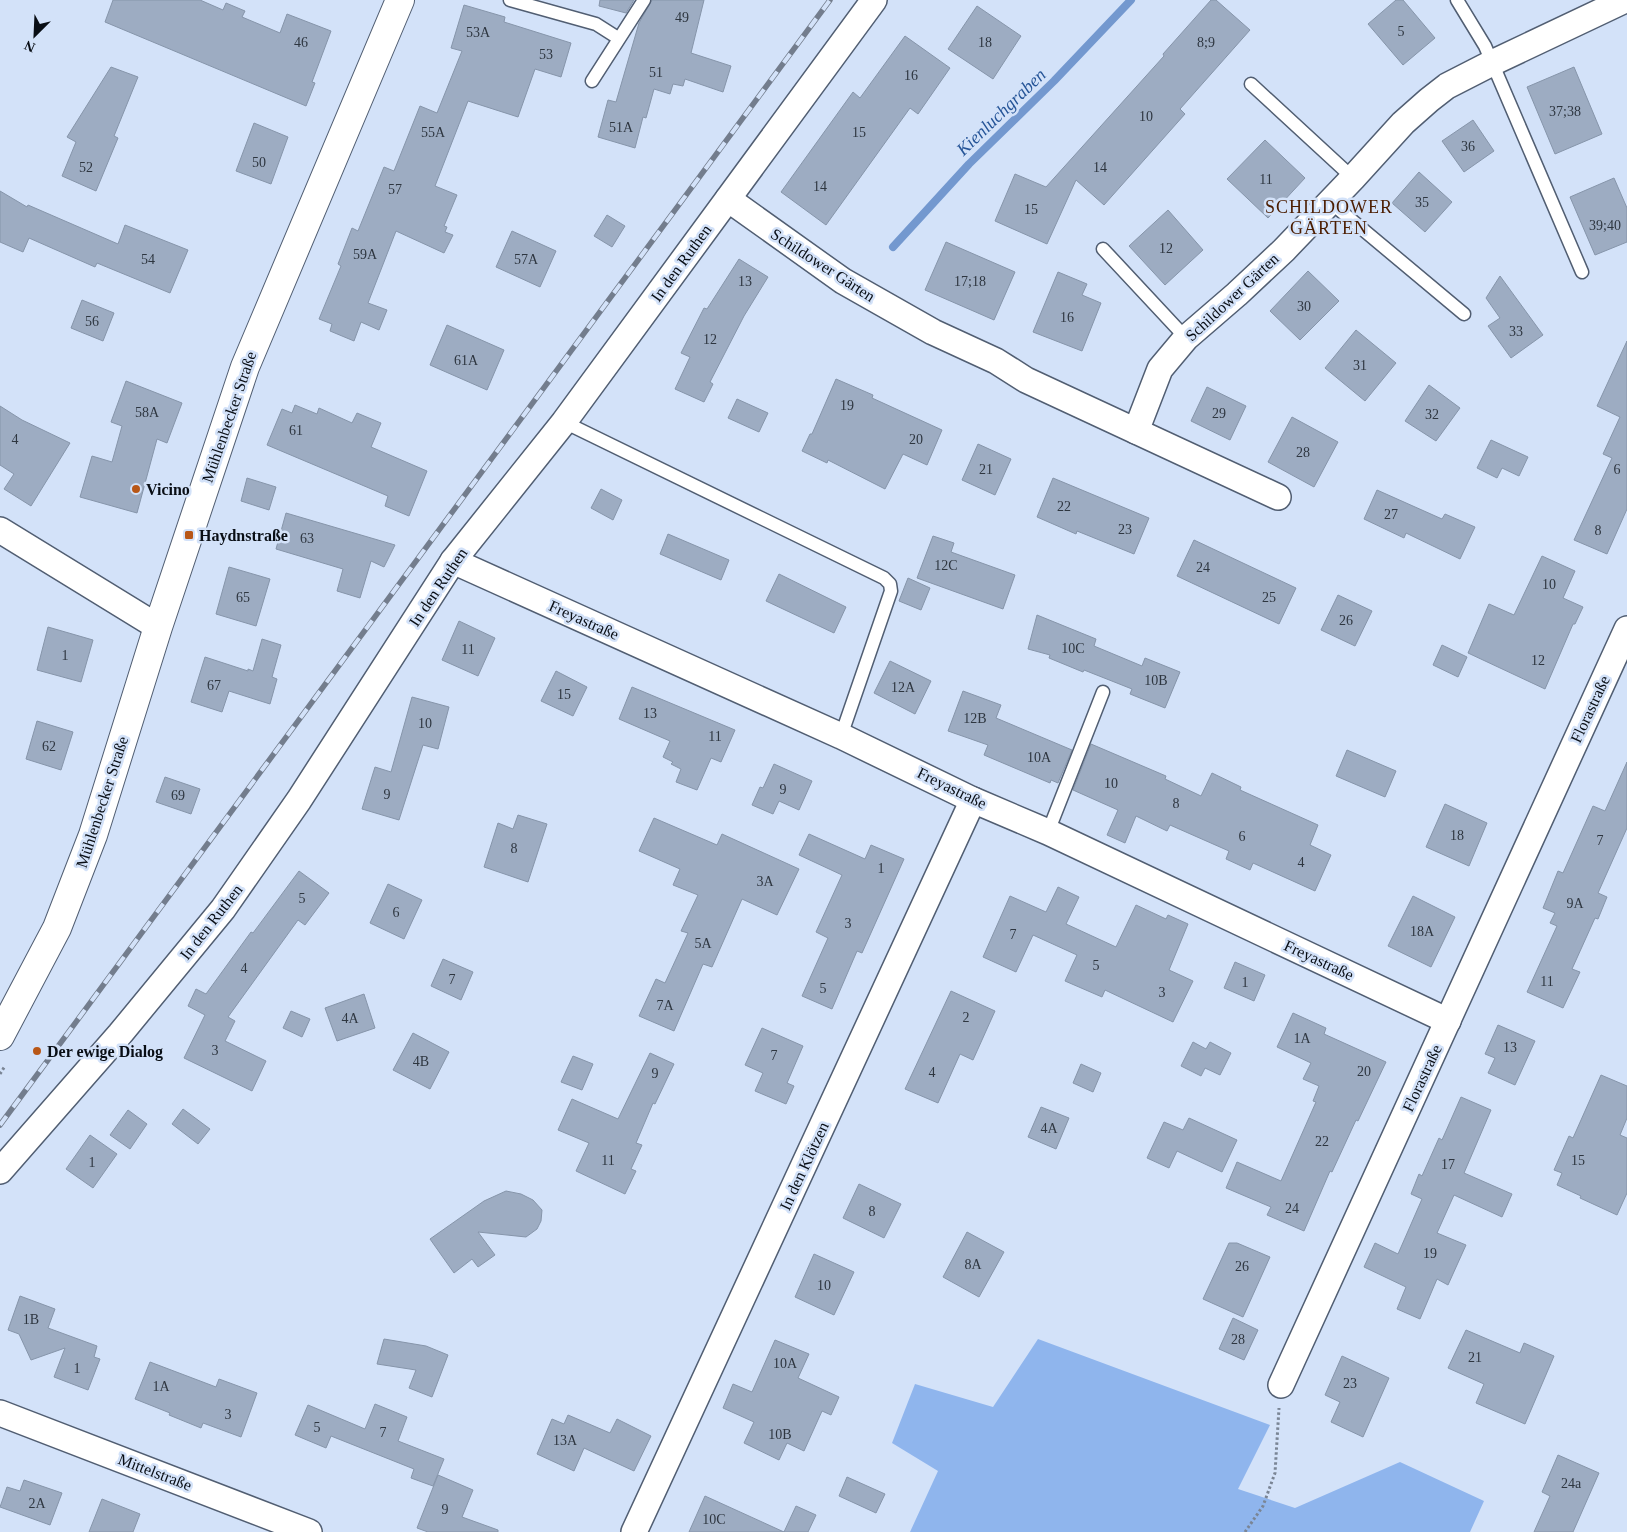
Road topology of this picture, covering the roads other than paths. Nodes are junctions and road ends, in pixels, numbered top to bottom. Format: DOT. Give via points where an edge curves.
graph roads {
  1 [pos="400,0"];
  2 [pos="510,0"];
  3 [pos="644,0"];
  4 [pos="874,0"];
  5 [pos="1457,0"];
  6 [pos="1624,0"];
  7 [pos="618,38"];
  8 [pos="1492,63"];
  9 [pos="592,80"];
  10 [pos="1251,84"];
  11 [pos="1353,178"];
  12 [pos="728,200"];
  13 [pos="1330,202"];
  14 [pos="1102,249"];
  15 [pos="1582,272"];
  16 [pos="1464,314"];
  17 [pos="1186,338"];
  18 [pos="564,422"];
  19 [pos="1136,431"];
  20 [pos="1278,497"];
  21 [pos="0,530"];
  22 [pos="453,561"];
  23 [pos="158,627"];
  24 [pos="1627,629"];
  25 [pos="1103,692"];
  26 [pos="841,736"];
  27 [pos="973,800"];
  28 [pos="1048,832"];
  29 [pos="1448,1021"];
  30 [pos="0,1036"];
  31 [pos="0,1171"];
  32 [pos="1281,1385"];
  33 [pos="0,1413"];
  34 [pos="309,1532"];
  35 [pos="634,1532"];
  1 -- 23 [label="main road, Mühlenbecker Straße" via="245,367"];
  2 -- 7 [label="lane" via="596,24"];
  3 -- 7 [label="lane"];
  4 -- 12 [label="street, In den Ruthen"];
  5 -- 8 [label="lane"];
  6 -- 8 [label="street, Schildower Gärten"];
  7 -- 9 [label="lane"];
  8 -- 11 [label="street, Schildower Gärten" via="1447,86 1429,100 1403,123"];
  8 -- 15 [label="lane"];
  10 -- 11 [label="lane"];
  11 -- 13 [label="street, Schildower Gärten"];
  12 -- 18 [label="street, In den Ruthen"];
  12 -- 19 [label="street, Schildower Gärten" via="843,281 933,332"];
  13 -- 16 [label="lane"];
  13 -- 17 [label="street, Schildower Gärten" via="1237,294"];
  14 -- 17 [label="lane"];
  17 -- 19 [label="street, Schildower Gärten" via="1160,369"];
  18 -- 22 [label="street, In den Ruthen"];
  18 -- 26 [label="lane" via="884,578 890,584 891,591"];
  19 -- 20 [label="street, Schildower Gärten"];
  21 -- 23 [label="street"];
  22 -- 26 [label="street, Freyastraße"];
  22 -- 31 [label="street, In den Ruthen" via="304,791 223,909 120,1034"];
  23 -- 30 [label="main road, Mühlenbecker Straße" via="93,835 65,909"];
  24 -- 29 [label="street, Florastraße"];
  25 -- 28 [label="lane"];
  26 -- 27 [label="street, Freyastraße"];
  27 -- 28 [label="street, Freyastraße"];
  27 -- 35 [label="street, In den Klötzen"];
  28 -- 29 [label="street, Freyastraße"];
  29 -- 32 [label="street, Florastraße"];
  33 -- 34 [label="street, Mittelstraße"];
}
